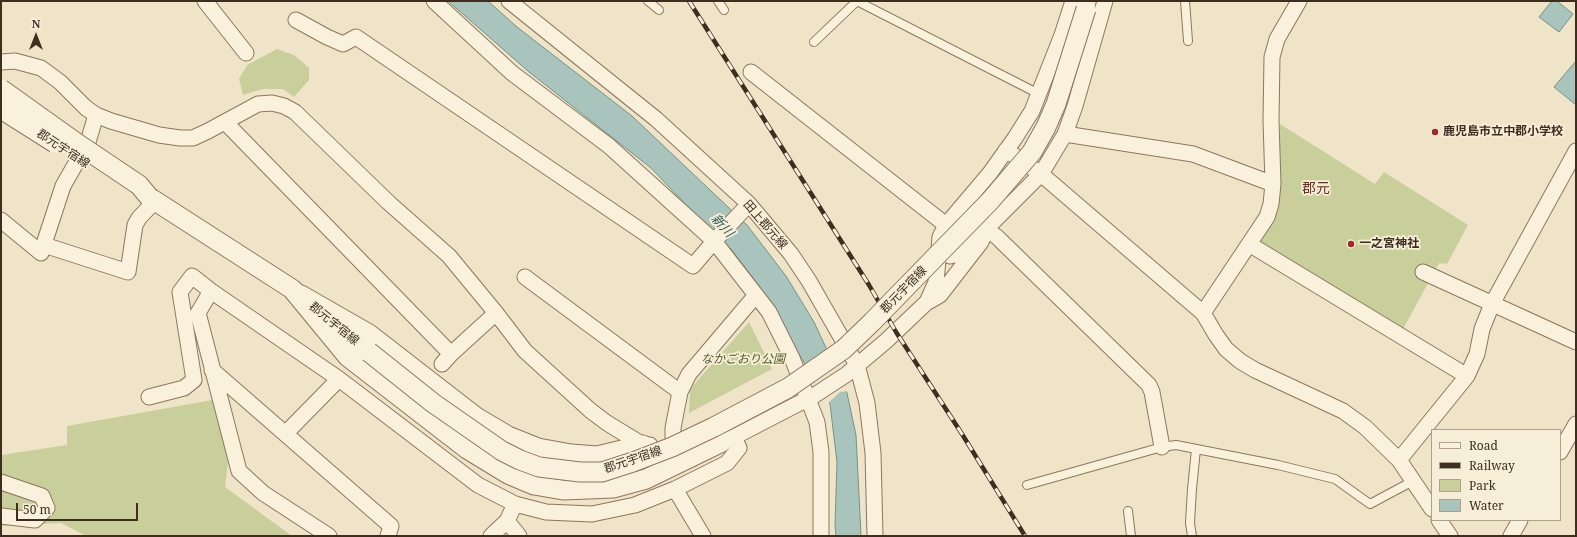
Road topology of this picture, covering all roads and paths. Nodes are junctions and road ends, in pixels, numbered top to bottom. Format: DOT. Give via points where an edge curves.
graph roads {
  1 [pos="205,1"];
  2 [pos="434,1"];
  3 [pos="509,1"];
  4 [pos="648,1"];
  5 [pos="718,1"];
  6 [pos="1105,1"];
  7 [pos="1185,1"];
  8 [pos="1299,1"];
  9 [pos="1082,4"];
  10 [pos="659,10"];
  11 [pos="724,10"];
  12 [pos="296,20"];
  13 [pos="1188,41"];
  14 [pos="814,42"];
  15 [pos="246,53"];
  16 [pos="1,62"];
  17 [pos="751,72"];
  18 [pos="1,89"];
  19 [pos="1039,94"];
  20 [pos="1,109"];
  21 [pos="96,115"];
  22 [pos="225,122"];
  23 [pos="1065,134"];
  24 [pos="1006,150"];
  25 [pos="1576,152"];
  26 [pos="1041,174"];
  27 [pos="1273,184"];
  28 [pos="152,199"];
  29 [pos="748,204"];
  30 [pos="1,220"];
  31 [pos="946,225"];
  32 [pos="986,229"];
  33 [pos="715,240"];
  34 [pos="1249,244"];
  35 [pos="44,245"];
  36 [pos="940,247"];
  37 [pos="1423,272"];
  38 [pos="524,277"];
  39 [pos="292,289"];
  40 [pos="212,291"];
  41 [pos="756,295"];
  42 [pos="926,303"];
  43 [pos="1492,304"];
  44 [pos="496,313"];
  45 [pos="1203,313"];
  46 [pos="1576,342"];
  47 [pos="212,370"];
  48 [pos="852,370"];
  49 [pos="1467,376"];
  50 [pos="339,379"];
  51 [pos="680,392"];
  52 [pos="812,396"];
  53 [pos="149,397"];
  54 [pos="1576,424"];
  55 [pos="285,434"];
  56 [pos="728,440"];
  57 [pos="643,445"];
  58 [pos="1162,446"];
  59 [pos="673,447"];
  60 [pos="1196,449"];
  61 [pos="1561,450"];
  62 [pos="1399,460"];
  63 [pos="1413,481"];
  64 [pos="1,482"];
  65 [pos="1027,484"];
  66 [pos="675,489"];
  67 [pos="515,504"];
  68 [pos="1431,508"];
  69 [pos="1128,511"];
  70 [pos="1,516"];
  71 [pos="1440,521"];
  72 [pos="1519,521"];
  73 [pos="507,522"];
  74 [pos="329,536"];
  75 [pos="388,536"];
  76 [pos="490,536"];
  77 [pos="519,536"];
  78 [pos="703,536"];
  79 [pos="821,536"];
  80 [pos="875,536"];
  81 [pos="1131,536"];
  82 [pos="1192,536"];
  83 [pos="1450,536"];
  84 [pos="1510,536"];
  1 -- 15 [label="street"];
  2 -- 33 [label="street" via="512,73 609,146"];
  3 -- 29 [label="street, 田上郡元線" via="656,119"];
  4 -- 10 [label="lane"];
  5 -- 11 [label="lane"];
  6 -- 23 [label="street"];
  7 -- 13 [label="lane"];
  8 -- 27 [label="street" via="1277,38 1272,57"];
  9 -- 19 [label="street"];
  9 -- 39 [label="street, 郡元宇宿線, bridge" via="1056,104 1032,152 990,201 872,322 844,349 788,388 672,447 633,462 602,472 580,472 539,467 502,451 433,403"];
  12 -- 33 [label="street" via="343,44 356,37 693,266"];
  14 -- 19 [label="lane" via="857,1"];
  16 -- 21 [label="street" via="15,61 41,68"];
  17 -- 31 [label="street"];
  18 -- 28 [label="street, bridge" via="139,185"];
  19 -- 24 [label="street" via="1032,110"];
  20 -- 28 [label="street, 郡元宇宿線, bridge" via="126,190"];
  21 -- 22 [label="street" via="159,135 180,138 193,138"];
  21 -- 35 [label="street" via="88,142 63,186"];
  22 -- 44 [label="street" via="258,104 272,103 296,112 389,203 449,256"];
  22 -- 44 [label="street" via="446,359"];
  23 -- 26 [label="street"];
  23 -- 27 [label="street" via="1193,154"];
  24 -- 26 [label="street"];
  24 -- 31 [label="street"];
  25 -- 43 [label="street"];
  26 -- 32 [label="street"];
  26 -- 45 [label="street"];
  27 -- 34 [label="street" via="1267,217"];
  28 -- 35 [label="street" via="135,225 128,272"];
  28 -- 39 [label="street, 郡元宇宿線"];
  29 -- 33 [label="street"];
  29 -- 48 [label="street, 田上郡元線" via="791,254 813,288"];
  30 -- 35 [label="street" via="41,253"];
  31 -- 36 [label="street" via="940,237"];
  32 -- 36 [label="street" via="959,254 950,256"];
  32 -- 42 [label="street" via="981,242 940,295"];
  32 -- 58 [label="street" via="1148,385 1152,392"];
  33 -- 41 [label="street"];
  34 -- 45 [label="street"];
  34 -- 49 [label="street"];
  36 -- 42 [label="street" via="936,282"];
  37 -- 43 [label="street"];
  38 -- 51 [label="street"];
  39 -- 56 [label="street" via="348,357 467,449 508,474 534,485 563,490 613,488 646,479"];
  39 -- 57 [label="street" via="369,334 476,417 508,436 538,448 597,456"];
  40 -- 47 [label="street" via="198,313"];
  40 -- 50 [label="street"];
  40 -- 53 [label="street" via="192,276 180,292 194,380 184,388"];
  41 -- 51 [label="street" via="688,374"];
  41 -- 52 [label="street" via="769,312"];
  42 -- 48 [label="street"];
  43 -- 46 [label="street"];
  43 -- 49 [label="street" via="1482,329 1477,354"];
  44 -- 57 [label="street" via="525,351 591,411"];
  45 -- 62 [label="street" via="1226,349 1240,362 1343,411"];
  47 -- 55 [label="street"];
  47 -- 74 [label="street" via="239,471 263,493"];
  48 -- 52 [label="street"];
  48 -- 80 [label="street, 田上郡元線" via="867,402 873,453"];
  49 -- 62 [label="street"];
  50 -- 55 [label="street"];
  50 -- 67 [label="street" via="478,485"];
  51 -- 59 [label="street" via="673,428"];
  52 -- 56 [label="street"];
  52 -- 79 [label="street" via="821,452"];
  54 -- 61 [label="street"];
  55 -- 75 [label="street" via="391,526"];
  56 -- 59 [label="street" via="706,447"];
  56 -- 66 [label="street" via="739,448 727,463"];
  57 -- 59 [label="street"];
  58 -- 60 [label="lane" via="1176,445"];
  58 -- 65 [label="lane"];
  60 -- 63 [label="lane" via="1335,479 1370,504"];
  60 -- 82 [label="lane" via="1190,523"];
  62 -- 63 [label="street"];
  63 -- 68 [label="street"];
  64 -- 70 [label="street" via="42,496 47,508 35,520"];
  66 -- 67 [label="street" via="636,505 592,514 546,512"];
  66 -- 78 [label="street"];
  67 -- 73 [label="street"];
  69 -- 81 [label="lane"];
  71 -- 83 [label="street"];
  72 -- 84 [label="street"];
  73 -- 76 [label="street"];
  73 -- 77 [label="street"];
}
